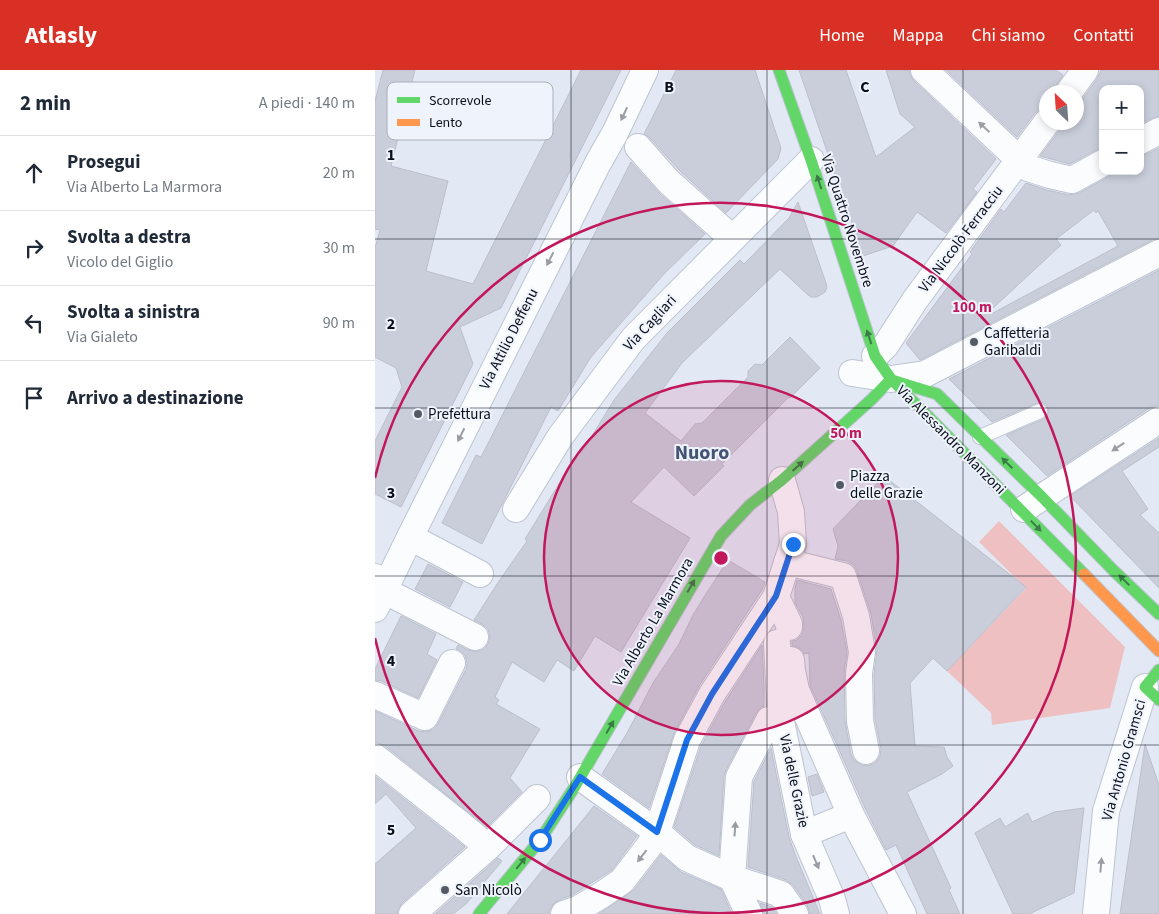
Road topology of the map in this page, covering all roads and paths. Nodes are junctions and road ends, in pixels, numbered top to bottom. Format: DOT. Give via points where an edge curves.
graph roads {
  1 [pos="645,70"];
  2 [pos="779,70"];
  3 [pos="924,70"];
  4 [pos="1085,70"];
  5 [pos="1074,85"];
  6 [pos="1041,130"];
  7 [pos="1159,131"];
  8 [pos="1144,139"];
  9 [pos="638,146"];
  10 [pos="811,160"];
  11 [pos="1020,161"];
  12 [pos="1099,165"];
  13 [pos="732,238"];
  14 [pos="1159,253"];
  15 [pos="875,356"];
  16 [pos="852,373"];
  17 [pos="891,379"];
  18 [pos="1040,411"];
  19 [pos="1159,420"];
  20 [pos="980,437"];
  21 [pos="782,480"];
  22 [pos="1032,504"];
  23 [pos="516,509"];
  24 [pos="409,537"];
  25 [pos="787,562"];
  26 [pos="480,574"];
  27 [pos="378,592"];
  28 [pos="776,596"];
  29 [pos="1159,614"];
  30 [pos="783,635"];
  31 [pos="475,638"];
  32 [pos="1159,652"];
  33 [pos="452,663"];
  34 [pos="1154,686"];
  35 [pos="375,695"];
  36 [pos="781,721"];
  37 [pos="865,751"];
  38 [pos="375,758"];
  39 [pos="580,777"];
  40 [pos="537,798"];
  41 [pos="851,815"];
  42 [pos="657,832"];
  43 [pos="804,834"];
  44 [pos="488,847"];
  45 [pos="732,878"];
  46 [pos="834,906"];
  47 [pos="412,914"];
  48 [pos="479,914"];
  49 [pos="564,914"];
  50 [pos="749,914"];
  51 [pos="795,914"];
  52 [pos="800,914"];
  53 [pos="903,914"];
  54 [pos="1096,914"];
  1 -- 24 [label="street, Via Attilio Deffenu, one-way"];
  2 -- 10 [label="street, Via Quattro Novembre"];
  11 -- 3 [label="street, one-way"];
  4 -- 5 [label="street"];
  6 -- 11 [label="street, Via Niccolò Ferracciu"];
  7 -- 8 [label="street"];
  9 -- 13 [label="street" via="669,182"];
  10 -- 13 [label="street, Via Cagliari"];
  15 -- 10 [label="street, Via Quattro Novembre, one-way"];
  11 -- 12 [label="street" via="1028,168 1072,180"];
  11 -- 15 [label="street, Via Niccolò Ferracciu"];
  13 -- 23 [label="street, Via Cagliari" via="633,339 560,437"];
  14 -- 17 [label="street" via="925,374"];
  15 -- 17 [label="street, Via Quattro Novembre"];
  16 -- 17 [label="street"];
  17 -- 20 [label="street, Via Alessandro Manzoni" via="937,394"];
  21 -- 17 [label="street, Via Alberto La Marmora, one-way"];
  17 -- 22 [label="street, Via Alessandro Manzoni"];
  18 -- 20 [label="lane"];
  19 -- 22 [label="street, one-way"];
  22 -- 20 [label="street, Via Alessandro Manzoni, one-way"];
  21 -- 25 [label="street" via="791,512 793,544"];
  39 -- 21 [label="street, Via Alberto La Marmora, one-way" via="721,536 750,505"];
  29 -- 22 [label="street, Via Alessandro Manzoni, one-way" via="1113,570"];
  22 -- 32 [label="street, Via Alessandro Manzoni, one-way"];
  24 -- 26 [label="street"];
  24 -- 27 [label="street, Via Attilio Deffenu"];
  25 -- 28 [label="street"];
  25 -- 37 [label="street" via="843,576 856,616 862,652 860,721"];
  27 -- 31 [label="street"];
  28 -- 30 [label="street, Via delle Grazie"];
  28 -- 42 [label="street" via="712,694 687,740"];
  30 -- 36 [label="street, Via delle Grazie"];
  30 -- 41 [label="street" via="797,690"];
  33 -- 35 [label="street" via="425,718"];
  54 -- 34 [label="street, Via Antonio Gramsci, one-way" via="1106,810"];
  36 -- 43 [label="street, Via delle Grazie"];
  45 -- 36 [label="street, one-way" via="739,777 769,720"];
  38 -- 44 [label="street"];
  39 -- 42 [label="street"];
  48 -- 39 [label="street, Via Alberto La Marmora, one-way" via="540,840"];
  40 -- 44 [label="street"];
  41 -- 43 [label="street"];
  41 -- 53 [label="street"];
  42 -- 45 [label="street" via="687,858"];
  42 -- 49 [label="street, one-way" via="622,881 578,909"];
  43 -- 46 [label="street, Via delle Grazie, one-way"];
  44 -- 47 [label="street"];
  45 -- 50 [label="street"];
  45 -- 51 [label="street" via="781,894"];
  46 -- 52 [label="street"];
}
